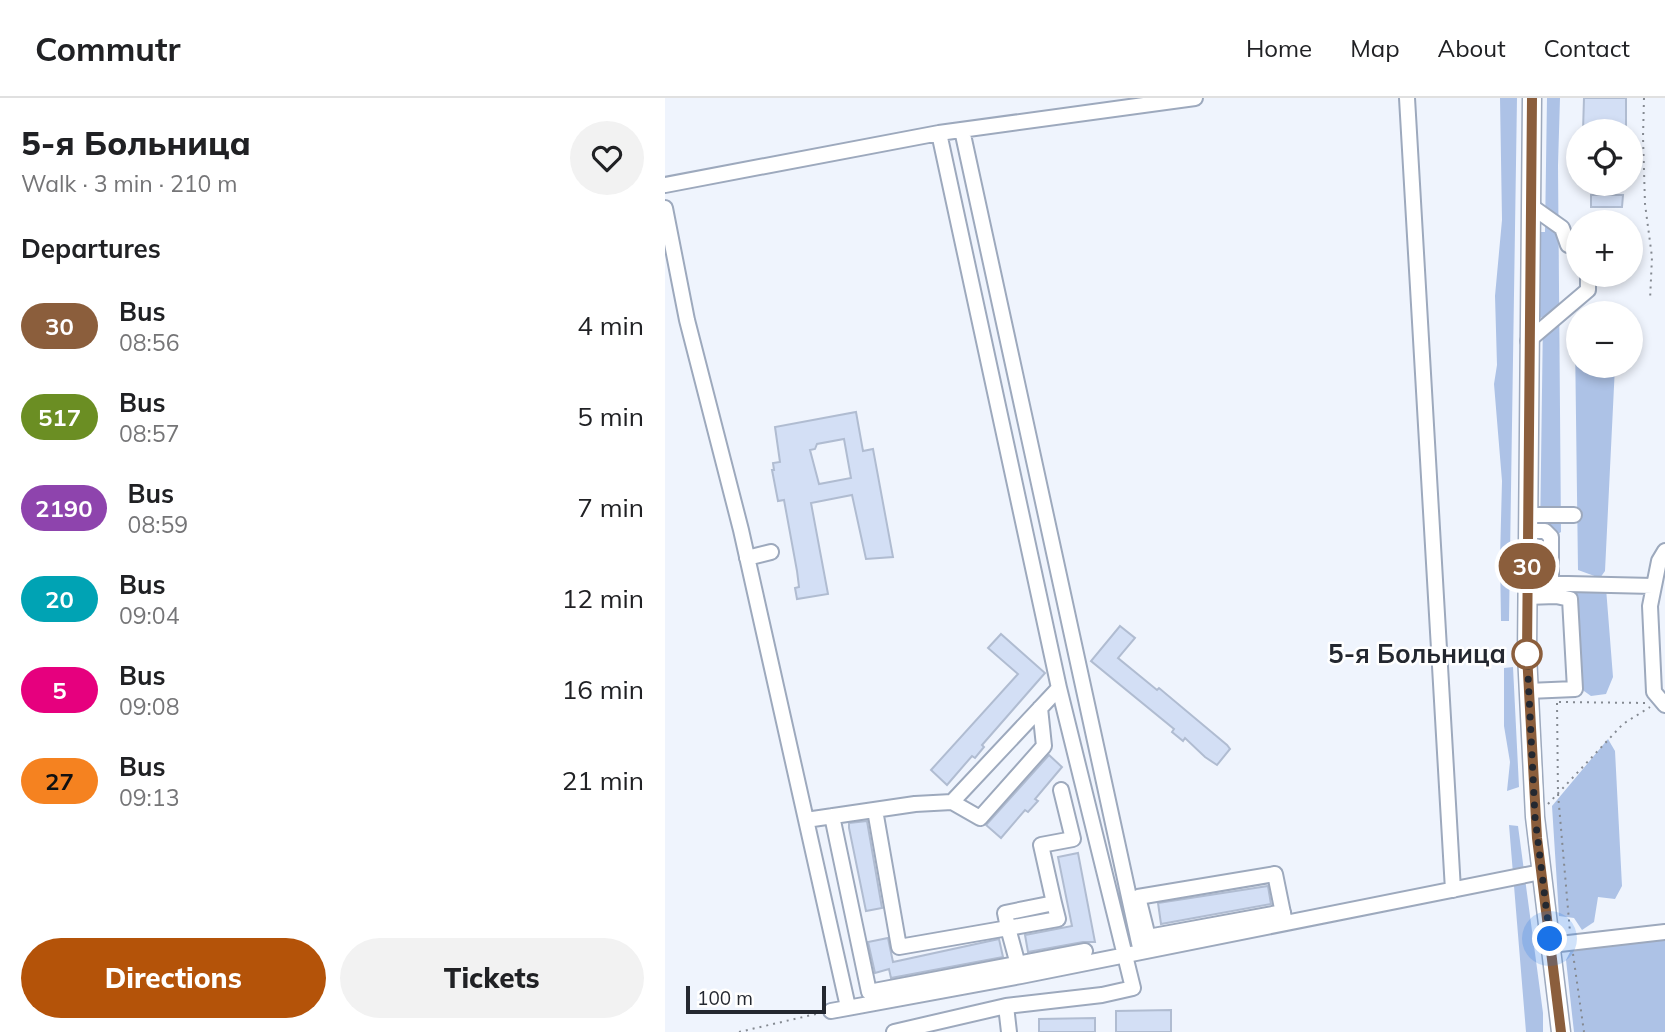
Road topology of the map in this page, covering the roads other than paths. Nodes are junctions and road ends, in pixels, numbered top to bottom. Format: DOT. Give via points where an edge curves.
graph roads {
  1 [pos="1195,98"];
  2 [pos="1407,98"];
  3 [pos="1532,98"];
  4 [pos="962,130"];
  5 [pos="939,133"];
  6 [pos="665,185"];
  7 [pos="1531,206"];
  8 [pos="665,208"];
  9 [pos="1566,239"];
  10 [pos="1588,287"];
  11 [pos="1528,341"];
  12 [pos="1574,515"];
  13 [pos="1527,523"];
  14 [pos="1665,551"];
  15 [pos="771,552"];
  16 [pos="747,558"];
  17 [pos="1551,583"];
  18 [pos="1653,586"];
  19 [pos="1526,590"];
  20 [pos="1059,688"];
  21 [pos="1528,691"];
  22 [pos="1665,705"];
  23 [pos="1040,708"];
  24 [pos="1061,790"];
  25 [pos="952,802"];
  26 [pos="875,810"];
  27 [pos="832,816"];
  28 [pos="806,820"];
  29 [pos="1541,872"];
  30 [pos="1453,890"];
  31 [pos="1284,917"];
  32 [pos="1008,928"];
  33 [pos="1665,932"];
  34 [pos="1551,945"];
  35 [pos="1085,951"];
  36 [pos="1141,952"];
  37 [pos="1124,956"];
  38 [pos="1019,969"];
  39 [pos="1006,1006"];
  40 [pos="848,1007"];
  41 [pos="831,1011"];
  42 [pos="894,1032"];
  43 [pos="1009,1032"];
  44 [pos="1561,1032"];
  1 -- 4 [label="lane"];
  2 -- 30 [label="lane"];
  3 -- 7 [label="main road"];
  4 -- 5 [label="lane"];
  4 -- 36 [label="lane"];
  5 -- 6 [label="lane"];
  5 -- 20 [label="lane"];
  7 -- 9 [label="lane" via="1562,228"];
  7 -- 11 [label="main road"];
  8 -- 16 [label="lane" via="687,320"];
  10 -- 11 [label="lane"];
  11 -- 13 [label="main road"];
  12 -- 13 [label="lane"];
  13 -- 17 [label="lane" via="1551,537"];
  13 -- 19 [label="main road"];
  14 -- 18 [label="lane"];
  15 -- 16 [label="lane"];
  16 -- 28 [label="lane"];
  17 -- 18 [label="lane"];
  17 -- 19 [label="lane"];
  18 -- 22 [label="lane" via="1654,692"];
  19 -- 21 [label="main road"];
  19 -- 21 [label="lane" via="1569,597 1574,689"];
  20 -- 23 [label="lane"];
  20 -- 37 [label="lane"];
  21 -- 29 [label="main road"];
  23 -- 25 [label="lane"];
  23 -- 25 [label="lane" via="1044,746 980,818"];
  24 -- 32 [label="lane" via="1073,839 1041,845 1058,919"];
  25 -- 26 [label="lane"];
  26 -- 27 [label="lane"];
  26 -- 32 [label="lane" via="899,947"];
  27 -- 28 [label="lane"];
  27 -- 38 [label="lane" via="869,992"];
  28 -- 40 [label="lane"];
  29 -- 30 [label="lane"];
  29 -- 34 [label="main road"];
  30 -- 31 [label="lane"];
  31 -- 31 [label="lane" via="1276,874 1138,898 1148,937"];
  31 -- 36 [label="lane"];
  32 -- 38 [label="lane"];
  33 -- 34 [label="lane"];
  34 -- 44 [label="main road"];
  35 -- 38 [label="lane"];
  36 -- 37 [label="lane"];
  37 -- 38 [label="lane"];
  37 -- 39 [label="lane" via="1133,988"];
  38 -- 40 [label="lane"];
  39 -- 42 [label="lane"];
  39 -- 43 [label="lane"];
  40 -- 41 [label="lane"];
}
